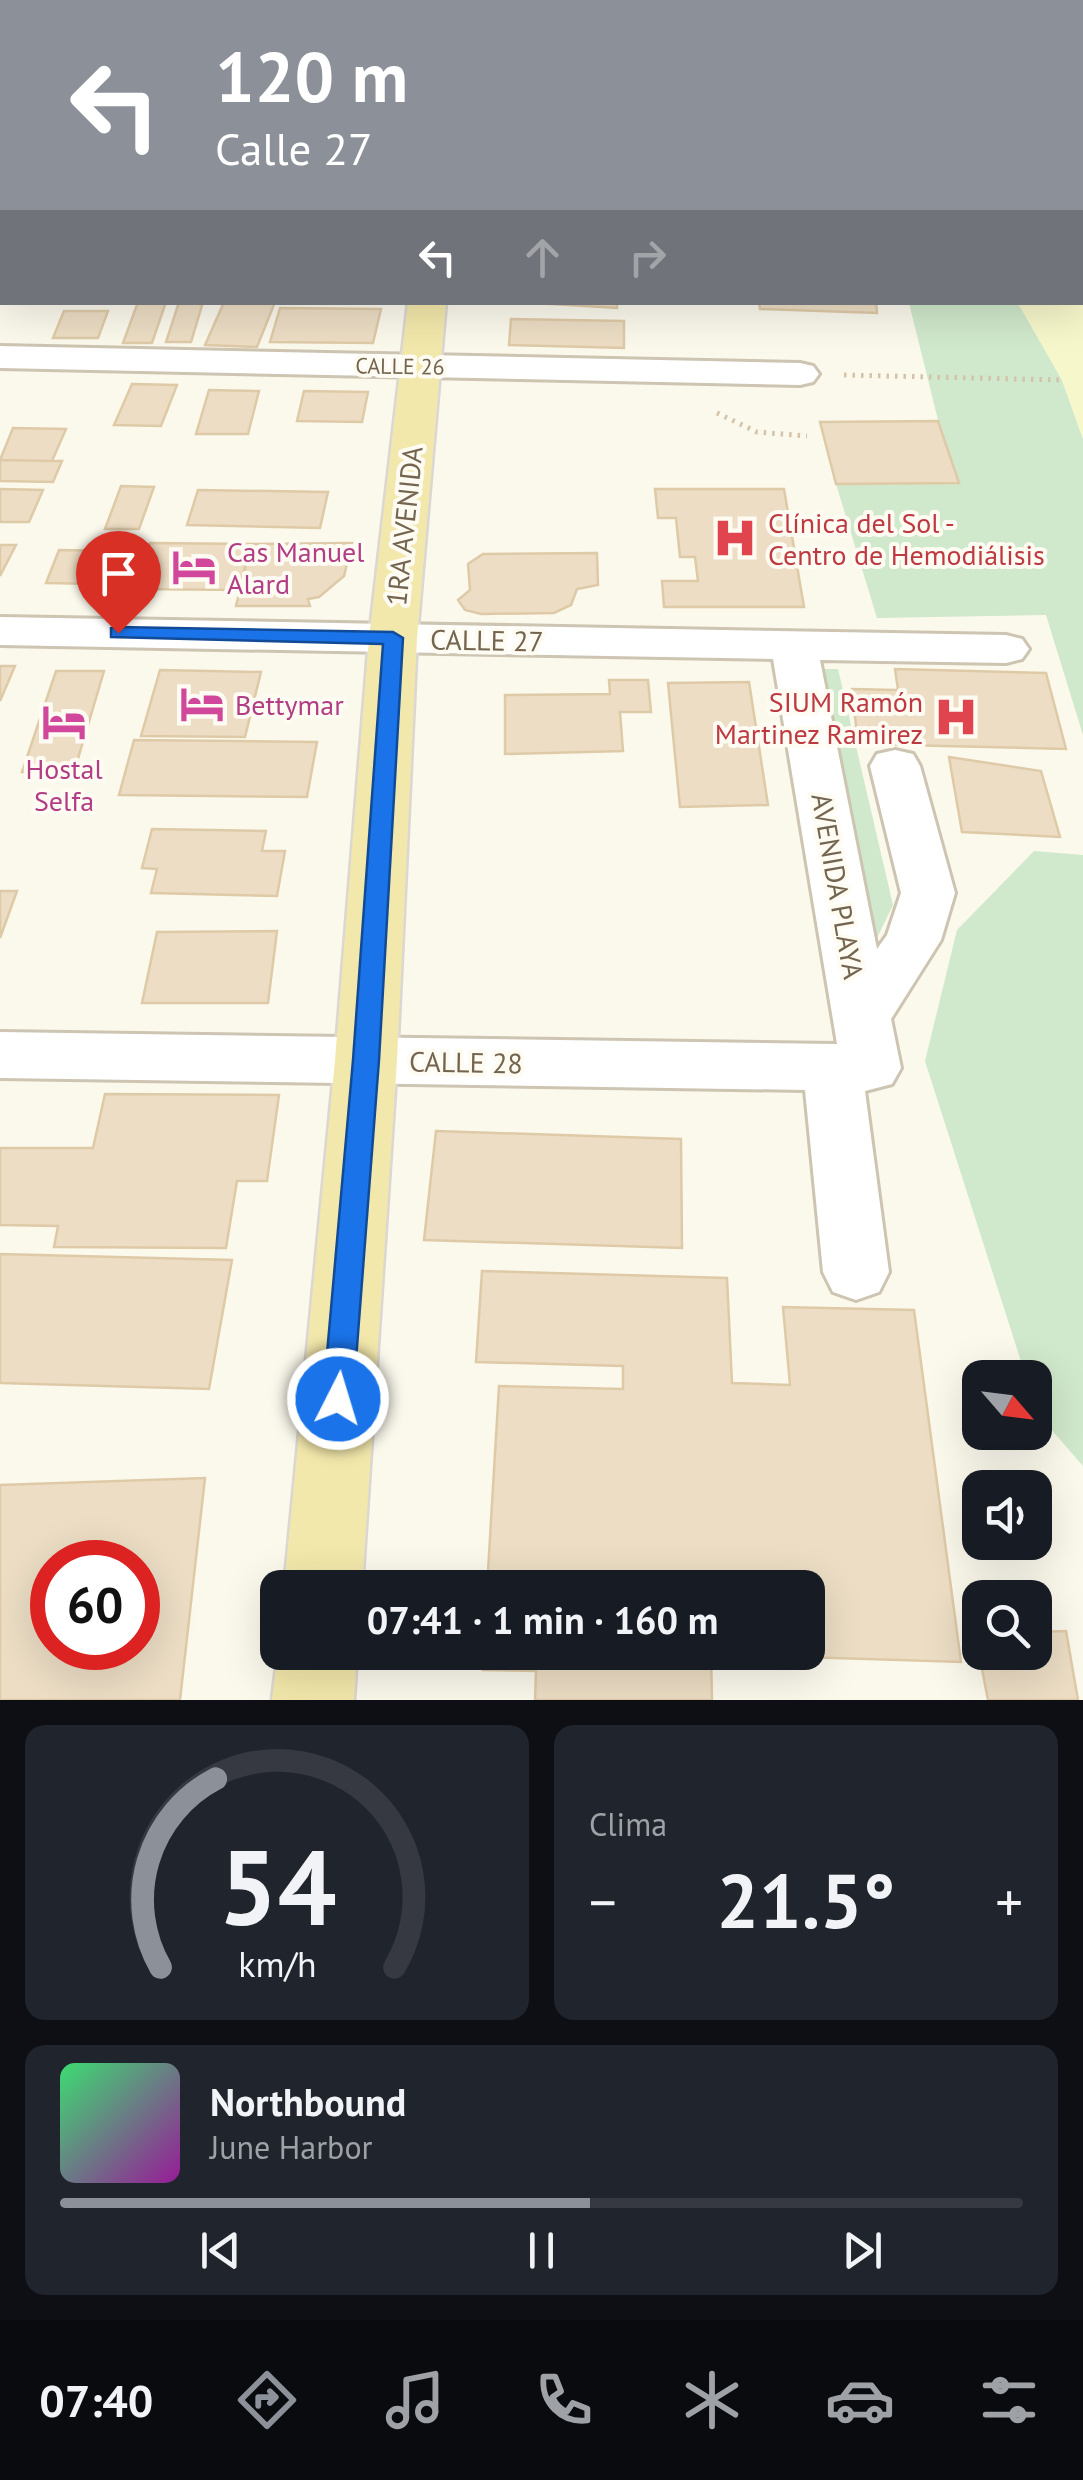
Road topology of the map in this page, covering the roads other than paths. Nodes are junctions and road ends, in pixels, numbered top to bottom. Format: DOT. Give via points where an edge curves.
graph roads {
  1 [pos="428,305"];
  2 [pos="0,357"];
  3 [pos="421,366"];
  4 [pos="800,374"];
  5 [pos="0,630"];
  6 [pos="393,638"];
  7 [pos="794,646"];
  8 [pos="1006,650"];
  9 [pos="895,766"];
  10 [pos="855,1051"];
  11 [pos="0,1055"];
  12 [pos="366,1060"];
  13 [pos="856,1272"];
  14 [pos="324,1570"];
  15 [pos="316,1670"];
  16 [pos="313,1700"];
  1 -- 3 [label="main road, 1RA AVENIDA"];
  2 -- 3 [label="street, CALLE 26"];
  3 -- 4 [label="street, CALLE 26"];
  3 -- 6 [label="main road, 1RA AVENIDA"];
  5 -- 6 [label="street, CALLE 27"];
  6 -- 7 [label="street, CALLE 27"];
  6 -- 12 [label="main road, 1RA AVENIDA"];
  7 -- 8 [label="street, CALLE 27"];
  7 -- 10 [label="street, AVENIDA PLAYA"];
  9 -- 10 [label="street" via="928,892 913,940"];
  10 -- 12 [label="street, CALLE 28"];
  10 -- 13 [label="street, AVENIDA PLAYA"];
  11 -- 12 [label="street, CALLE 28"];
  12 -- 14 [label="main road, 1RA AVENIDA"];
  15 -- 16 [label="main road"];
}
